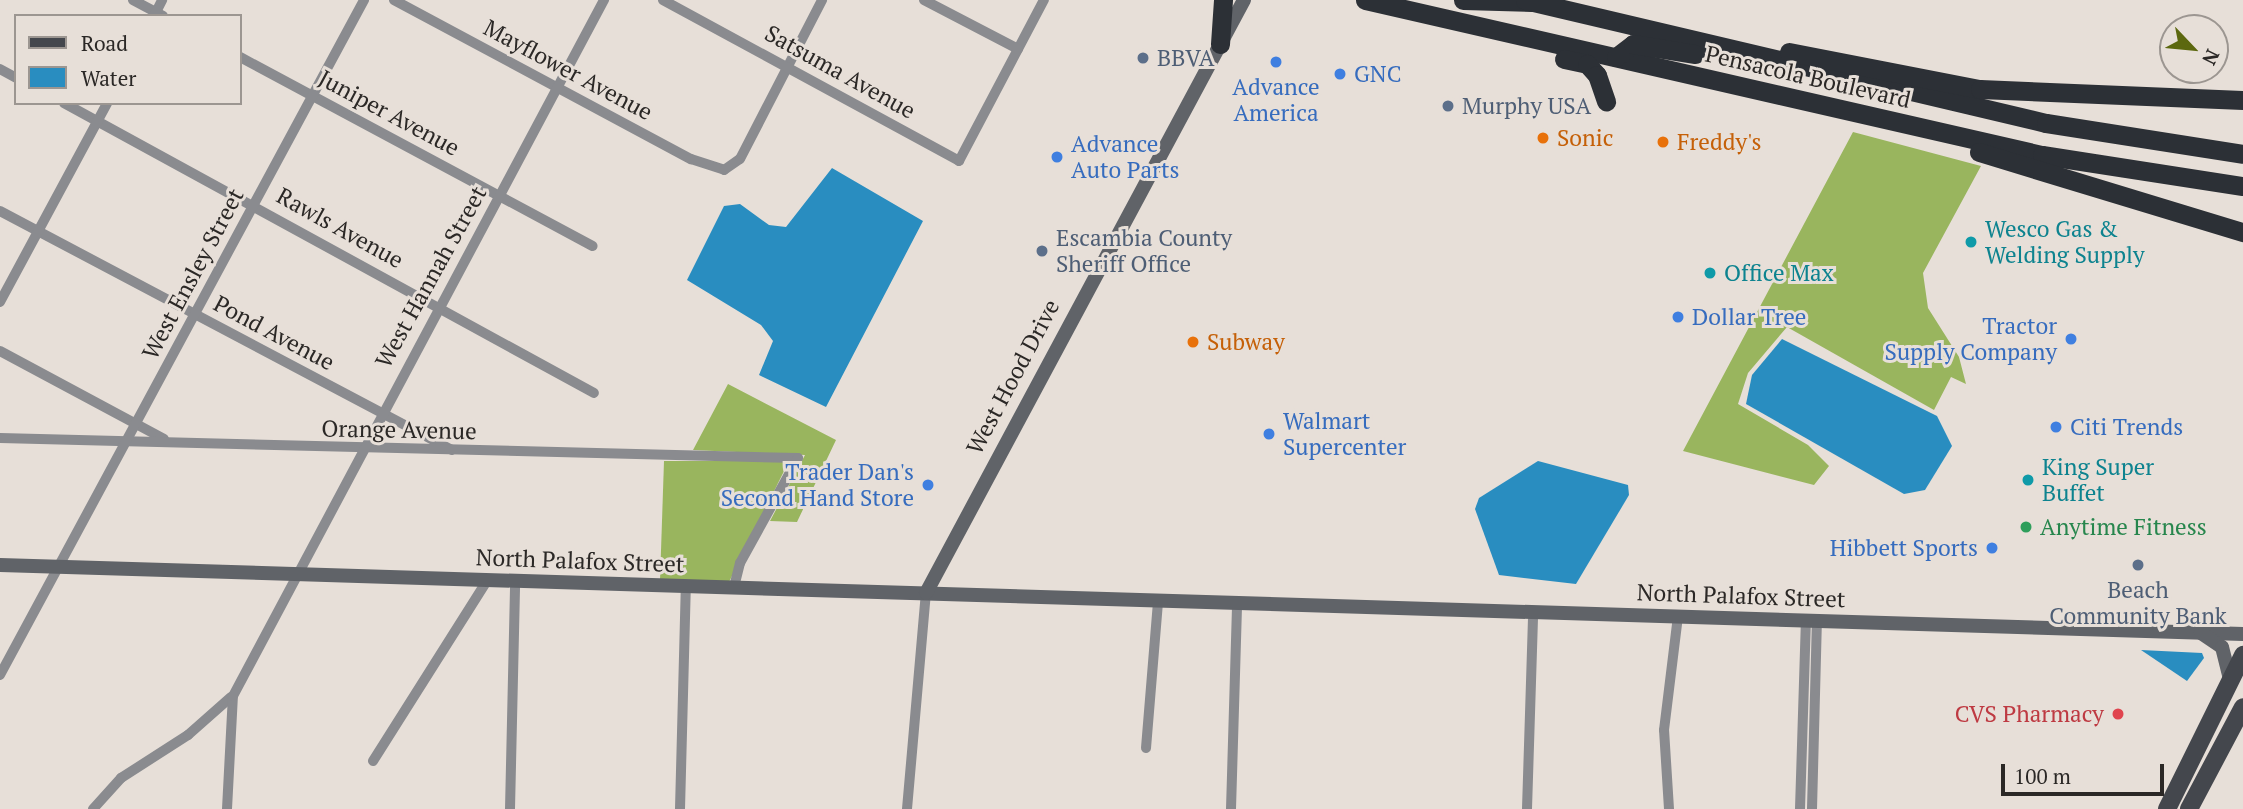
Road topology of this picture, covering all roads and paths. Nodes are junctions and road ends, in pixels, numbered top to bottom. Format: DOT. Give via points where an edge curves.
graph roads {
  1 [pos="133,0"];
  2 [pos="162,0"];
  3 [pos="364,0"];
  4 [pos="394,0"];
  5 [pos="604,0"];
  6 [pos="663,0"];
  7 [pos="822,0"];
  8 [pos="924,0"];
  9 [pos="1044,0"];
  10 [pos="1223,0"];
  11 [pos="1244,0"];
  12 [pos="1365,0"];
  13 [pos="1463,0"];
  14 [pos="1529,1"];
  15 [pos="157,14"];
  16 [pos="1483,27"];
  17 [pos="1683,37"];
  18 [pos="1220,44"];
  19 [pos="1018,49"];
  20 [pos="1616,57"];
  21 [pos="242,58"];
  22 [pos="786,68"];
  23 [pos="1833,75"];
  24 [pos="557,88"];
  25 [pos="312,96"];
  26 [pos="2243,100"];
  27 [pos="1606,101"];
  28 [pos="68,105"];
  29 [pos="106,105"];
  30 [pos="1855,113"];
  31 [pos="97,121"];
  32 [pos="2243,154"];
  33 [pos="2243,186"];
  34 [pos="500,195"];
  35 [pos="254,205"];
  36 [pos="0,211"];
  37 [pos="2203,217"];
  38 [pos="2243,223"];
  39 [pos="38,231"];
  40 [pos="2243,232"];
  41 [pos="593,246"];
  42 [pos="0,302"];
  43 [pos="439,307"];
  44 [pos="195,315"];
  45 [pos="0,351"];
  46 [pos="594,393"];
  47 [pos="381,414"];
  48 [pos="135,424"];
  49 [pos="0,438"];
  50 [pos="126,442"];
  51 [pos="169,442"];
  52 [pos="361,451"];
  53 [pos="455,451"];
  54 [pos="0,565"];
  55 [pos="58,567"];
  56 [pos="297,575"];
  57 [pos="487,580"];
  58 [pos="515,582"];
  59 [pos="686,587"];
  60 [pos="734,587"];
  61 [pos="926,593"];
  62 [pos="1158,602"];
  63 [pos="1237,606"];
  64 [pos="1533,615"];
  65 [pos="1678,616"];
  66 [pos="1812,621"];
  67 [pos="2200,632"];
  68 [pos="2243,634"];
  69 [pos="2243,655"];
  70 [pos="0,675"];
  71 [pos="2230,683"];
  72 [pos="233,695"];
  73 [pos="2218,707"];
  74 [pos="2243,707"];
  75 [pos="2243,727"];
  76 [pos="1146,748"];
  77 [pos="373,761"];
  78 [pos="93,809"];
  79 [pos="227,809"];
  80 [pos="510,809"];
  81 [pos="680,809"];
  82 [pos="907,809"];
  83 [pos="1231,809"];
  84 [pos="1527,809"];
  85 [pos="1670,809"];
  86 [pos="1800,809"];
  87 [pos="1812,809"];
  88 [pos="2167,809"];
  89 [pos="2179,809"];
  90 [pos="2189,809"];
  91 [pos="2200,809"];
  1 -- 15 [label="street"];
  2 -- 15 [label="street"];
  3 -- 25 [label="street, West Ensley Street"];
  4 -- 24 [label="street, Mayflower Avenue"];
  5 -- 24 [label="street, West Hannah Street"];
  6 -- 22 [label="street, Satsuma Avenue"];
  7 -- 22 [label="street"];
  8 -- 19 [label="street"];
  9 -- 19 [label="street"];
  10 -- 18 [label="highway"];
  11 -- 18 [label="main road, West Hood Drive"];
  12 -- 16 [label="highway, Pensacola Boulevard"];
  13 -- 14 [label="highway, Pensacola Boulevard"];
  14 -- 17 [label="highway, Pensacola Boulevard"];
  16 -- 20 [label="highway, Pensacola Boulevard"];
  16 -- 27 [label="highway" via="1508,46 1587,64"];
  17 -- 23 [label="highway, Pensacola Boulevard"];
  17 -- 26 [label="highway" via="1980,89"];
  18 -- 61 [label="main road, West Hood Drive"];
  19 -- 22 [label="street, Satsuma Avenue" via="959,162"];
  20 -- 23 [label="highway" via="1633,44 1651,44 1796,77"];
  20 -- 30 [label="highway, Pensacola Boulevard"];
  21 -- 25 [label="street, Juniper Avenue"];
  22 -- 24 [label="street, Mayflower Avenue" via="740,159 724,170"];
  23 -- 32 [label="highway, Pensacola Boulevard" via="2046,123"];
  24 -- 34 [label="street, West Hannah Street"];
  25 -- 34 [label="street, Juniper Avenue"];
  25 -- 35 [label="street, West Ensley Street"];
  28 -- 31 [label="street, Rawls Avenue"];
  29 -- 31 [label="street"];
  30 -- 33 [label="highway, Pensacola Boulevard" via="2110,168"];
  30 -- 37 [label="highway"];
  31 -- 35 [label="street, Rawls Avenue"];
  31 -- 39 [label="street"];
  34 -- 41 [label="street, Juniper Avenue"];
  34 -- 43 [label="street, West Hannah Street"];
  35 -- 43 [label="street, Rawls Avenue"];
  35 -- 44 [label="street, West Ensley Street"];
  36 -- 39 [label="street, Pond Avenue"];
  37 -- 38 [label="highway"];
  37 -- 40 [label="highway"];
  39 -- 42 [label="street"];
  39 -- 44 [label="street, Pond Avenue"];
  43 -- 46 [label="street, Rawls Avenue"];
  43 -- 47 [label="street, West Hannah Street"];
  44 -- 47 [label="street, Pond Avenue"];
  44 -- 48 [label="street, West Ensley Street"];
  45 -- 48 [label="street"];
  47 -- 52 [label="street, West Hannah Street"];
  47 -- 53 [label="street, Pond Avenue"];
  48 -- 50 [label="street, West Ensley Street"];
  48 -- 51 [label="street"];
  49 -- 50 [label="street, Orange Avenue"];
  50 -- 51 [label="street, Orange Avenue"];
  50 -- 55 [label="street, West Ensley Street"];
  51 -- 52 [label="street, Orange Avenue"];
  52 -- 53 [label="street, Orange Avenue"];
  52 -- 56 [label="street, West Hannah Street"];
  53 -- 60 [label="street, Orange Avenue" via="798,458 740,563"];
  54 -- 55 [label="main road, North Palafox Street"];
  55 -- 56 [label="main road, North Palafox Street"];
  55 -- 70 [label="street, West Ensley Street"];
  56 -- 57 [label="main road, North Palafox Street"];
  56 -- 72 [label="street, West Hannah Street"];
  57 -- 58 [label="main road, North Palafox Street"];
  57 -- 77 [label="street"];
  58 -- 59 [label="main road, North Palafox Street"];
  58 -- 80 [label="street"];
  59 -- 60 [label="main road, North Palafox Street"];
  59 -- 81 [label="street"];
  60 -- 61 [label="main road, North Palafox Street"];
  61 -- 62 [label="main road, North Palafox Street"];
  61 -- 82 [label="street"];
  62 -- 63 [label="main road, North Palafox Street"];
  62 -- 76 [label="street"];
  63 -- 64 [label="main road, North Palafox Street"];
  63 -- 83 [label="street"];
  64 -- 65 [label="main road, North Palafox Street"];
  64 -- 84 [label="street"];
  65 -- 66 [label="main road, North Palafox Street"];
  65 -- 85 [label="street" via="1664,730"];
  66 -- 67 [label="main road, North Palafox Street"];
  66 -- 86 [label="street"];
  66 -- 87 [label="street"];
  67 -- 68 [label="main road, North Palafox Street"];
  67 -- 71 [label="main road" via="2222,647"];
  69 -- 71 [label="main road"];
  71 -- 73 [label="main road"];
  72 -- 78 [label="street" via="188,735 121,778"];
  72 -- 79 [label="street"];
  73 -- 88 [label="main road"];
  73 -- 89 [label="main road" via="2215,739"];
  74 -- 90 [label="main road"];
  75 -- 91 [label="main road"];
}
